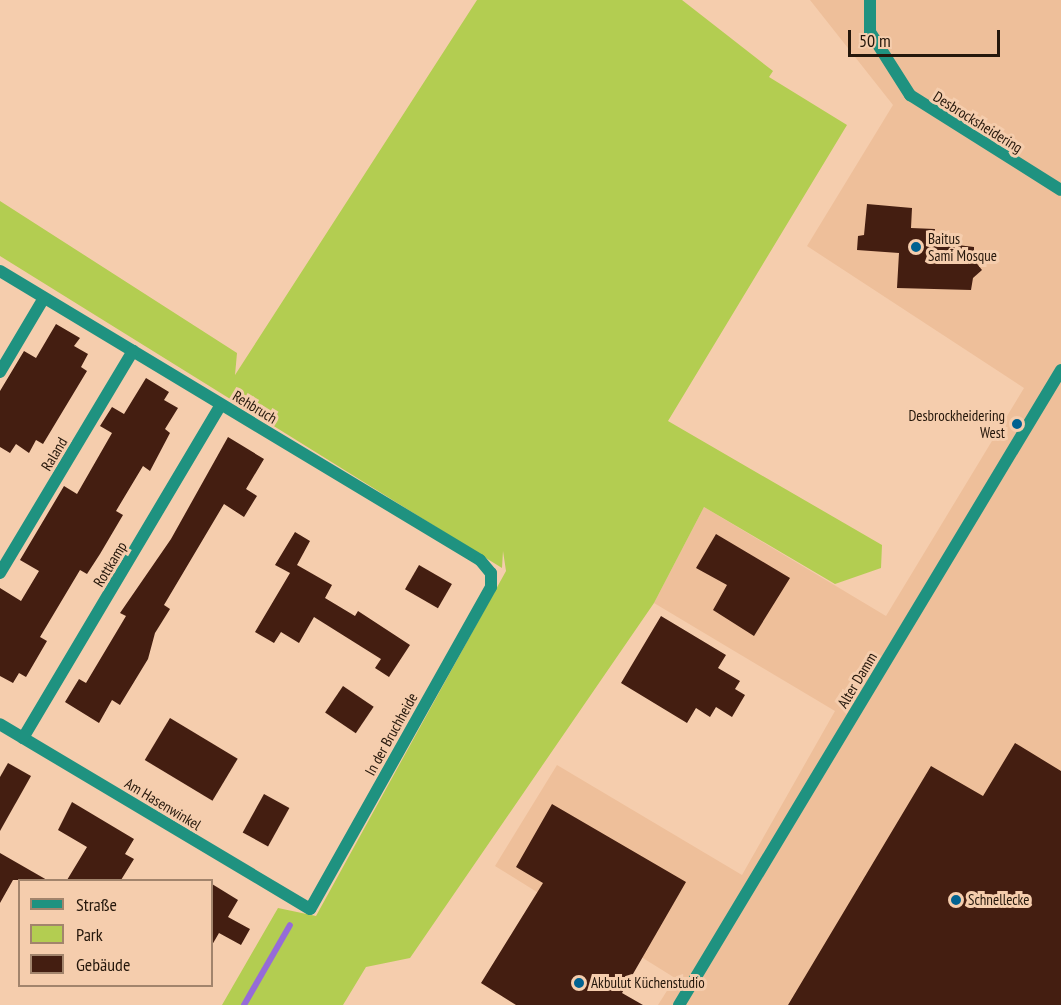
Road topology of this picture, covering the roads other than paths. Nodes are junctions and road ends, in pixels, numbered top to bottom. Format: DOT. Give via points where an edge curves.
graph roads {
  1 [pos="870,0"];
  2 [pos="1061,190"];
  3 [pos="0,271"];
  4 [pos="44,298"];
  5 [pos="133,351"];
  6 [pos="1061,370"];
  7 [pos="0,372"];
  8 [pos="221,405"];
  9 [pos="0,573"];
  10 [pos="491,573"];
  11 [pos="0,724"];
  12 [pos="23,738"];
  13 [pos="310,909"];
  14 [pos="679,1005"];
  1 -- 2 [label="street, Desbrocksheidering" via="870,32 910,95"];
  3 -- 4 [label="street, Rehbruch"];
  4 -- 5 [label="street, Rehbruch"];
  4 -- 7 [label="street"];
  5 -- 8 [label="street, Rehbruch"];
  5 -- 9 [label="street, Raland"];
  6 -- 14 [label="street, Alter Damm"];
  8 -- 10 [label="street, Rehbruch" via="480,560"];
  8 -- 12 [label="street, Rottkamp"];
  10 -- 13 [label="street, In der Bruchheide" via="491,587"];
  11 -- 12 [label="street, Am Hasenwinkel"];
  12 -- 13 [label="street, Am Hasenwinkel"];
}
